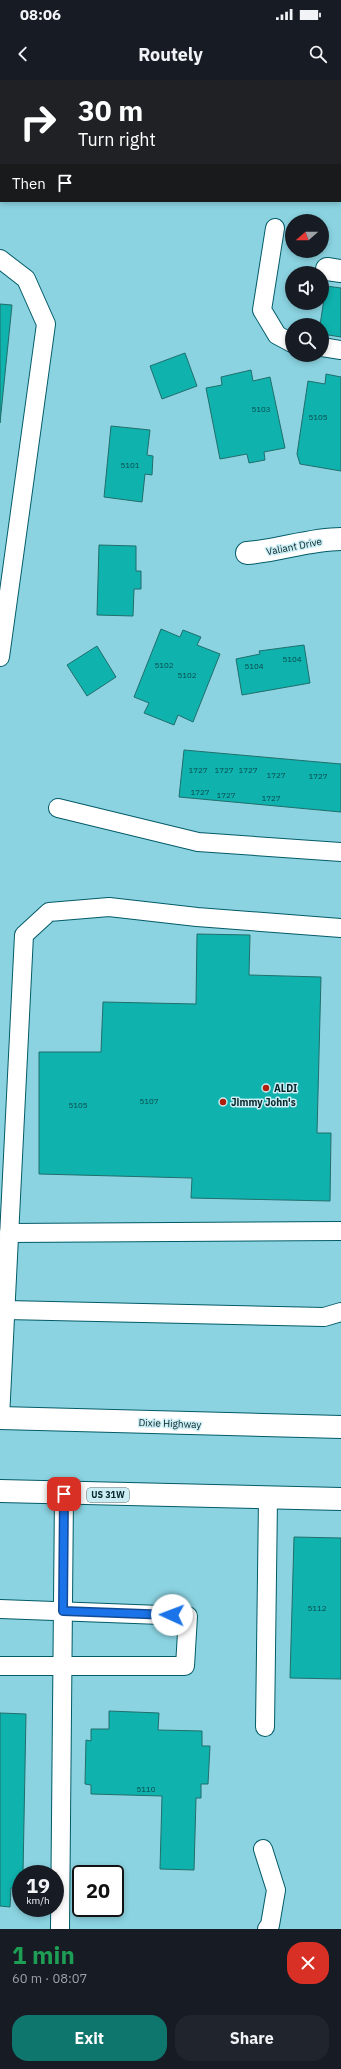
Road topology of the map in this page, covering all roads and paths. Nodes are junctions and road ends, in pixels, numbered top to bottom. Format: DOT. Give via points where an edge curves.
graph roads {
  1 [pos="275,228"];
  2 [pos="0,259"];
  3 [pos="285,339"];
  4 [pos="329,348"];
  5 [pos="341,350"];
  6 [pos="341,539"];
  7 [pos="248,553"];
  8 [pos="0,657"];
  9 [pos="58,808"];
  10 [pos="341,852"];
  11 [pos="341,928"];
  12 [pos="341,1231"];
  13 [pos="9,1233"];
  14 [pos="6,1310"];
  15 [pos="341,1312"];
  16 [pos="0,1418"];
  17 [pos="341,1428"];
  18 [pos="0,1491"];
  19 [pos="64,1494"];
  20 [pos="341,1494"];
  21 [pos="268,1499"];
  22 [pos="301,1499"];
  23 [pos="341,1499"];
  24 [pos="0,1609"];
  25 [pos="63,1611"];
  26 [pos="0,1666"];
  27 [pos="63,1666"];
  28 [pos="265,1727"];
  29 [pos="263,1849"];
  30 [pos="60,1929"];
  31 [pos="267,1929"];
  1 -- 3 [label="lane" via="262,310 277,335"];
  2 -- 8 [label="lane" via="26,279 46,324"];
  4 -- 5 [label="lane"];
  6 -- 7 [label="main road, Valiant Drive" via="315,540 269,551"];
  9 -- 10 [label="lane" via="198,842"];
  11 -- 13 [label="lane" via="197,917 109,907 49,912 24,935"];
  12 -- 13 [label="lane"];
  13 -- 14 [label="lane"];
  14 -- 15 [label="lane" via="324,1316"];
  14 -- 16 [label="lane"];
  16 -- 17 [label="main road, Dixie Highway"];
  18 -- 19 [label="main road, US 31W"];
  19 -- 21 [label="main road, US 31W"];
  19 -- 25 [label="lane"];
  20 -- 22 [label="main road"];
  21 -- 22 [label="main road, US 31W"];
  21 -- 28 [label="lane"];
  22 -- 23 [label="main road, US 31W"];
  24 -- 25 [label="lane"];
  25 -- 27 [label="lane"];
  25 -- 27 [label="lane" via="188,1616 185,1666"];
  26 -- 27 [label="lane"];
  27 -- 30 [label="lane"];
  29 -- 31 [label="lane" via="276,1890 270,1925"];
}
